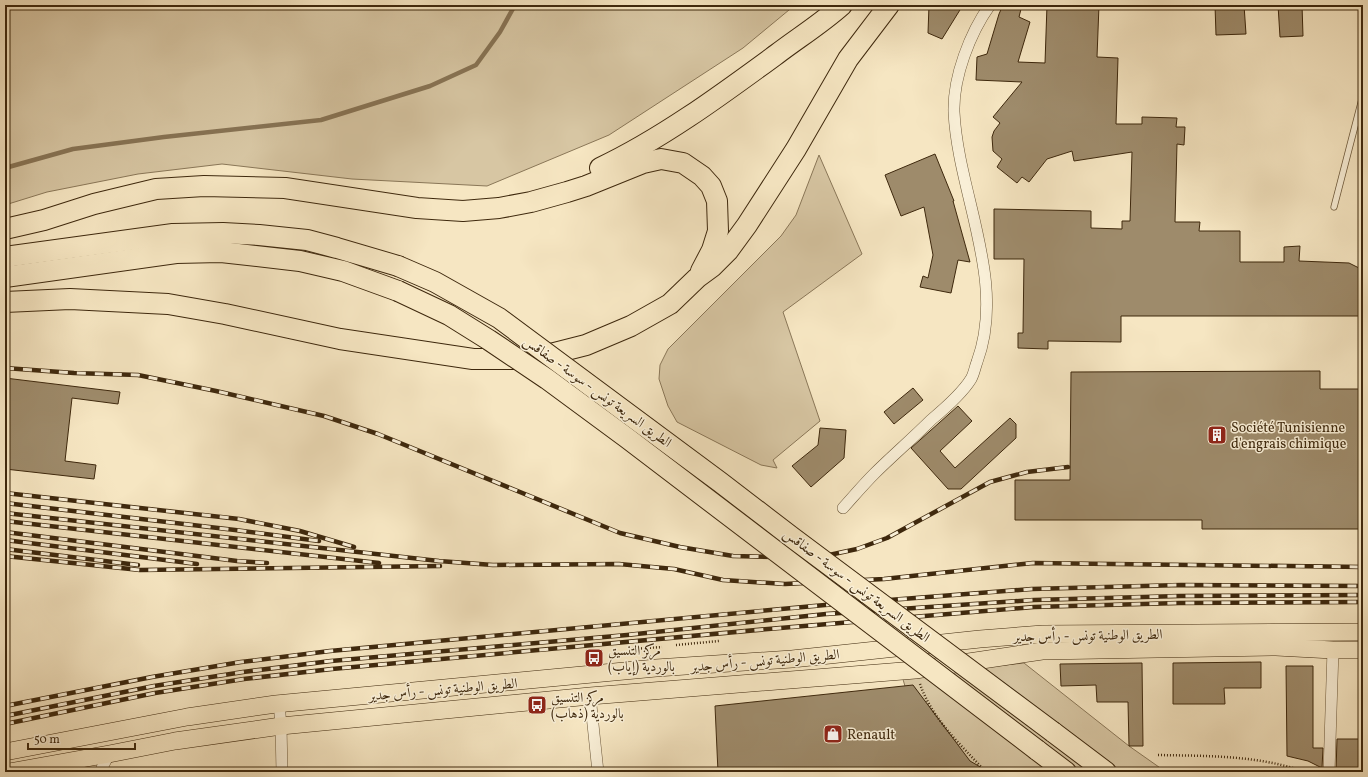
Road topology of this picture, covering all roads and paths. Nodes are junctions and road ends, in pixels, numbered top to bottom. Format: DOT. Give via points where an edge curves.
graph roads {
  1 [pos="842,5"];
  2 [pos="889,5"];
  3 [pos="990,5"];
  4 [pos="1363,94"];
  5 [pos="531,202"];
  6 [pos="1334,207"];
  7 [pos="5,229"];
  8 [pos="5,257"];
  9 [pos="5,277"];
  10 [pos="697,278"];
  11 [pos="5,302"];
  12 [pos="843,508"];
  13 [pos="1363,632"];
  14 [pos="719,641"];
  15 [pos="676,645"];
  16 [pos="662,646"];
  17 [pos="632,649"];
  18 [pos="1333,650"];
  19 [pos="1363,650"];
  20 [pos="915,670"];
  21 [pos="590,696"];
  22 [pos="279,703"];
  23 [pos="281,726"];
  24 [pos="5,752"];
  25 [pos="109,754"];
  26 [pos="1158,755"];
  27 [pos="9,772"];
  28 [pos="100,772"];
  29 [pos="282,772"];
  30 [pos="598,772"];
  31 [pos="986,772"];
  32 [pos="1066,772"];
  33 [pos="1106,772"];
  34 [pos="1305,772"];
  35 [pos="1329,772"];
  1 -- 5 [label="highway" via="692,115 612,162"];
  2 -- 10 [label="highway" via="848,59 796,149 747,225 712,268"];
  3 -- 12 [label="street" via="971,39 958,73 954,111 959,148 983,263 987,310 986,331 980,354 971,379 953,400 874,474"];
  4 -- 6 [label="lane"];
  5 -- 7 [label="highway" via="463,211 417,208 285,188 204,186 156,189"];
  5 -- 10 [label="highway" via="586,186 643,163 661,159 683,163 712,186 717,201 718,231 712,250"];
  8 -- 33 [label="highway, الطريق السريعة تونس - سوسة - صفاقس, bridge" via="173,234 259,234 307,240 398,266 435,282 499,318"];
  9 -- 32 [label="highway, الطريق السريعة تونس - سوسة - صفاقس, bridge" via="176,253 221,252 300,261 343,271 398,291 449,314 547,379 627,438"];
  10 -- 11 [label="highway" via="670,304 631,326 586,344 531,359 473,359 340,339 168,304 70,299"];
  13 -- 22 [label="main road, الطريق الوطنية تونس - رأس جدير" via="1035,635 792,659 656,668"];
  14 -- 15 [label="path"];
  16 -- 17 [label="path"];
  18 -- 19 [label="main road, الطريق الوطنية تونس - رأس جدير"];
  18 -- 20 [label="main road, الطريق الوطنية تونس - رأس جدير" via="1276,647 1042,651"];
  18 -- 35 [label="street"];
  20 -- 21 [label="main road, الطريق الوطنية تونس - رأس جدير"];
  20 -- 31 [label="path" via="924,697 943,725"];
  21 -- 23 [label="main road, الطريق الوطنية تونس - رأس جدير"];
  21 -- 30 [label="street"];
  22 -- 23 [label="street"];
  22 -- 24 [label="main road, الطريق الوطنية تونس - رأس جدير" via="186,717"];
  23 -- 25 [label="main road, الطريق الوطنية تونس - رأس جدير" via="175,741"];
  23 -- 29 [label="street"];
  25 -- 27 [label="main road, الطريق الوطنية تونس - رأس جدير"];
  25 -- 28 [label="street"];
  26 -- 34 [label="path" via="1214,756 1262,761"];
}
